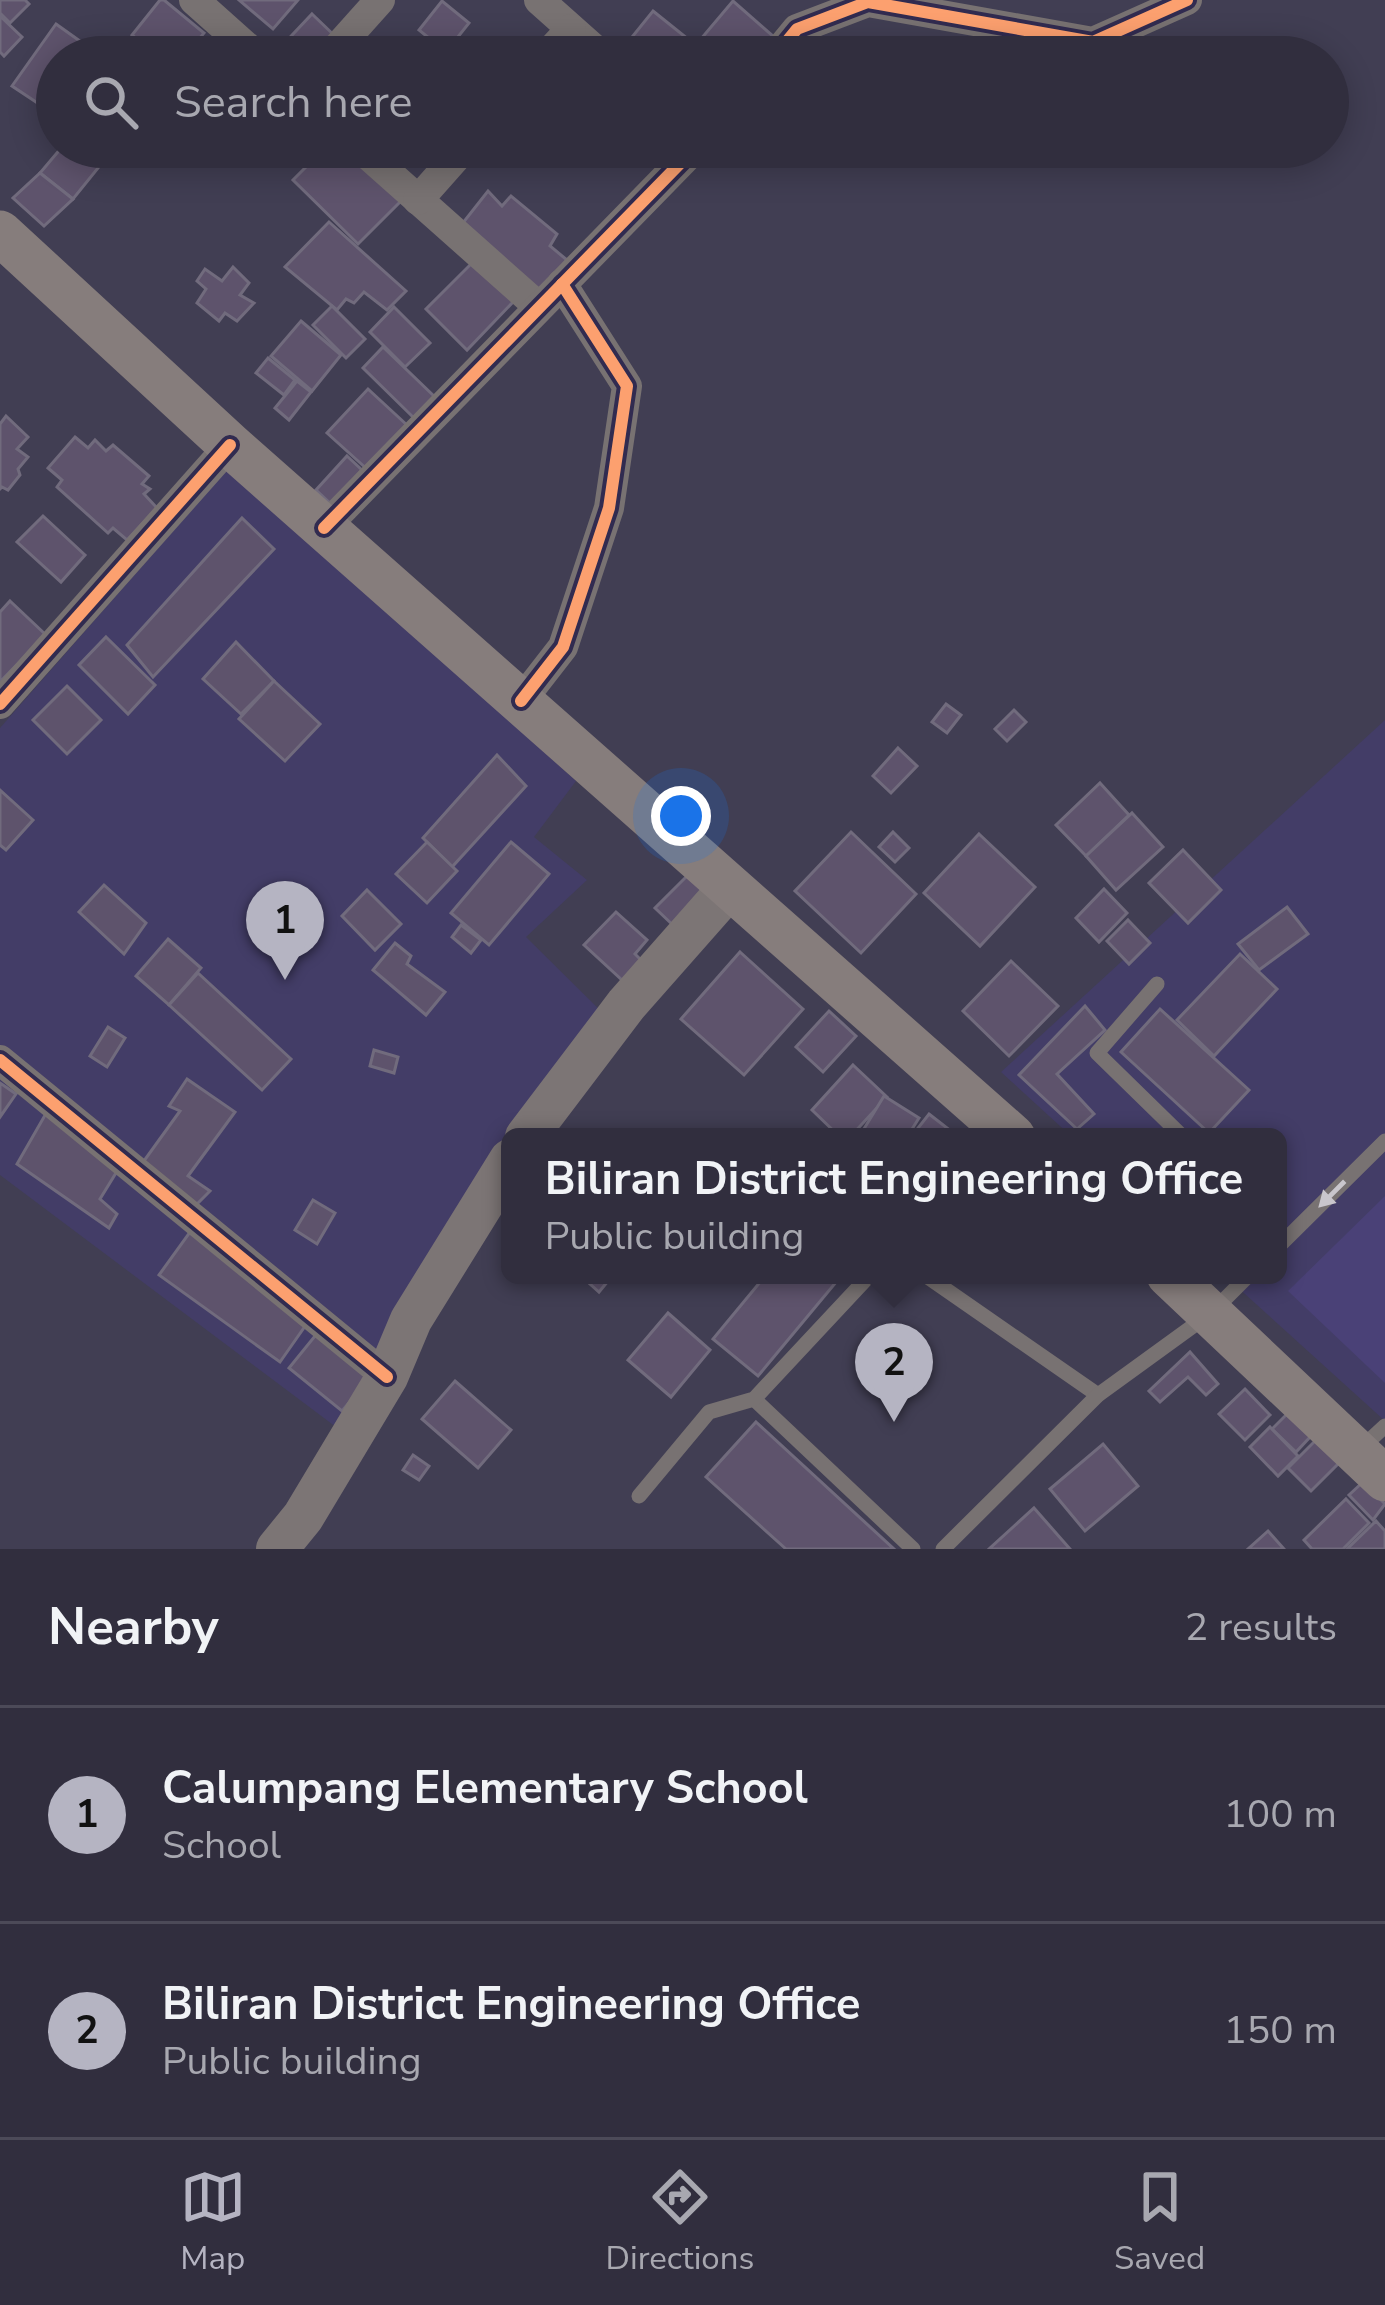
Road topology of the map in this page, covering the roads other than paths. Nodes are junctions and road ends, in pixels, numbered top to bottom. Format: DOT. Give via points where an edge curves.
graph roads {
  1 [pos="194,0"];
  2 [pos="380,0"];
  3 [pos="539,0"];
  4 [pos="1187,0"];
  5 [pos="571,28"];
  6 [pos="234,36"];
  7 [pos="348,36"];
  8 [pos="564,36"];
  9 [pos="580,36"];
  10 [pos="790,36"];
  11 [pos="1064,36"];
  12 [pos="1104,36"];
  13 [pos="382,168"];
  14 [pos="446,168"];
  15 [pos="675,168"];
  16 [pos="418,200"];
  17 [pos="0,233"];
  18 [pos="562,284"];
  19 [pos="539,308"];
  20 [pos="230,445"];
  21 [pos="324,528"];
  22 [pos="521,700"];
  23 [pos="0,704"];
  24 [pos="730,887"];
  25 [pos="1157,984"];
  26 [pos="0,1060"];
  27 [pos="533,1128"];
  28 [pos="1003,1128"];
  29 [pos="1174,1128"];
  30 [pos="1385,1142"];
  31 [pos="501,1175"];
  32 [pos="1287,1232"];
  33 [pos="862,1284"];
  34 [pos="939,1284"];
  35 [pos="1178,1284"];
  36 [pos="1240,1284"];
  37 [pos="1211,1312"];
  38 [pos="387,1377"];
  39 [pos="1098,1395"];
  40 [pos="754,1399"];
  41 [pos="1375,1453"];
  42 [pos="639,1496"];
  43 [pos="277,1549"];
  44 [pos="913,1549"];
  45 [pos="943,1549"];
  1 -- 6 [label="street"];
  2 -- 7 [label="street"];
  3 -- 5 [label="street"];
  4 -- 12 [label="street"];
  5 -- 8 [label="street"];
  5 -- 9 [label="street"];
  10 -- 11 [label="street" via="868,2"];
  13 -- 16 [label="street"];
  14 -- 16 [label="street"];
  15 -- 18 [label="street"];
  16 -- 19 [label="street"];
  17 -- 20 [label="main road"];
  18 -- 19 [label="street"];
  18 -- 22 [label="street" via="626,386 609,508 563,646"];
  19 -- 21 [label="street"];
  20 -- 21 [label="main road"];
  20 -- 23 [label="street"];
  21 -- 22 [label="main road"];
  22 -- 24 [label="main road"];
  24 -- 27 [label="street" via="626,1004"];
  24 -- 28 [label="main road"];
  25 -- 29 [label="lane" via="1097,1053"];
  26 -- 38 [label="street"];
  30 -- 32 [label="lane, one-way"];
  31 -- 38 [label="street" via="411,1320"];
  33 -- 40 [label="lane"];
  34 -- 39 [label="lane"];
  35 -- 37 [label="main road"];
  36 -- 37 [label="lane"];
  37 -- 39 [label="lane"];
  37 -- 41 [label="main road"];
  38 -- 43 [label="street"];
  39 -- 45 [label="lane"];
  40 -- 42 [label="lane" via="709,1412"];
  40 -- 44 [label="lane"];
}
